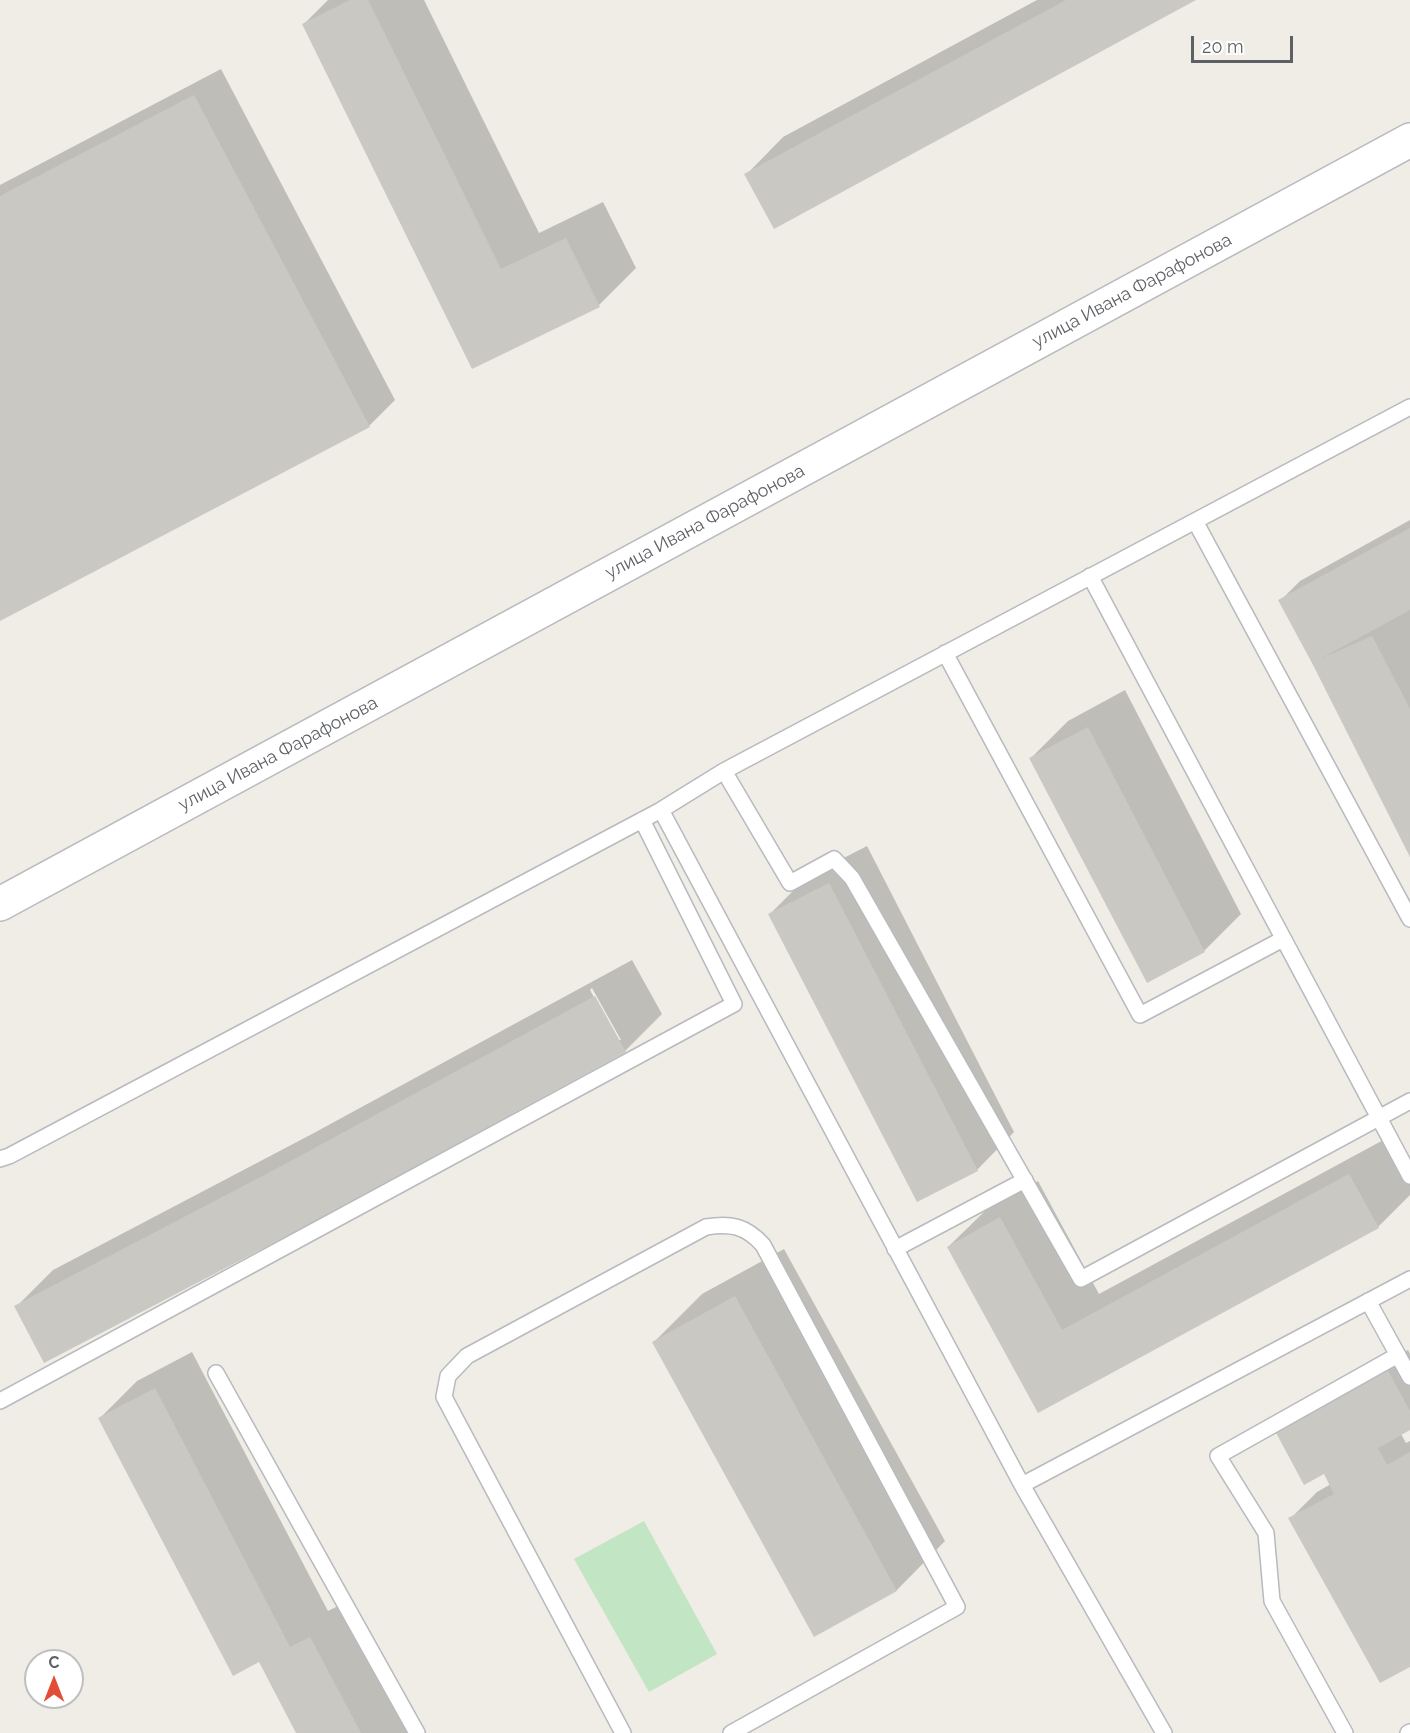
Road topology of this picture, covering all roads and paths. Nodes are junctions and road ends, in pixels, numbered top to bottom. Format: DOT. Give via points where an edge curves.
graph roads {
  1 [pos="1410,140"];
  2 [pos="1410,407"];
  3 [pos="1195,521"];
  4 [pos="1090,576"];
  5 [pos="945,653"];
  6 [pos="724,771"];
  7 [pos="662,810"];
  8 [pos="642,820"];
  9 [pos="0,904"];
  10 [pos="1410,919"];
  11 [pos="1283,939"];
  12 [pos="1410,1101"];
  13 [pos="1379,1118"];
  14 [pos="0,1159"];
  15 [pos="1410,1176"];
  16 [pos="1025,1180"];
  17 [pos="895,1249"];
  18 [pos="1410,1279"];
  19 [pos="1368,1301"];
  20 [pos="1398,1355"];
  21 [pos="216,1373"];
  22 [pos="1410,1377"];
  23 [pos="0,1401"];
  24 [pos="1022,1485"];
  25 [pos="417,1733"];
  26 [pos="623,1733"];
  27 [pos="731,1733"];
  28 [pos="1164,1733"];
  29 [pos="1345,1733"];
  1 -- 9 [label="street, улица Ивана Фарафонова"];
  2 -- 3 [label="lane"];
  3 -- 4 [label="lane"];
  3 -- 10 [label="lane"];
  4 -- 5 [label="lane"];
  4 -- 11 [label="lane"];
  5 -- 6 [label="lane"];
  5 -- 11 [label="lane" via="1140,1015"];
  6 -- 7 [label="lane"];
  6 -- 16 [label="lane" via="790,883 834,859 852,878"];
  7 -- 8 [label="lane"];
  7 -- 17 [label="lane"];
  8 -- 14 [label="lane"];
  8 -- 23 [label="lane" via="734,1004"];
  11 -- 13 [label="lane"];
  12 -- 13 [label="lane"];
  13 -- 15 [label="lane"];
  13 -- 16 [label="lane" via="1081,1279"];
  16 -- 17 [label="lane"];
  17 -- 24 [label="lane"];
  18 -- 19 [label="lane"];
  19 -- 20 [label="lane"];
  19 -- 24 [label="lane"];
  20 -- 22 [label="lane"];
  20 -- 29 [label="lane" via="1218,1456 1266,1533 1272,1602"];
  21 -- 25 [label="lane"];
  24 -- 28 [label="lane"];
  26 -- 27 [label="lane" via="444,1397 448,1376 467,1356 706,1227 724,1224 753,1234 763,1245 957,1607"];
}
